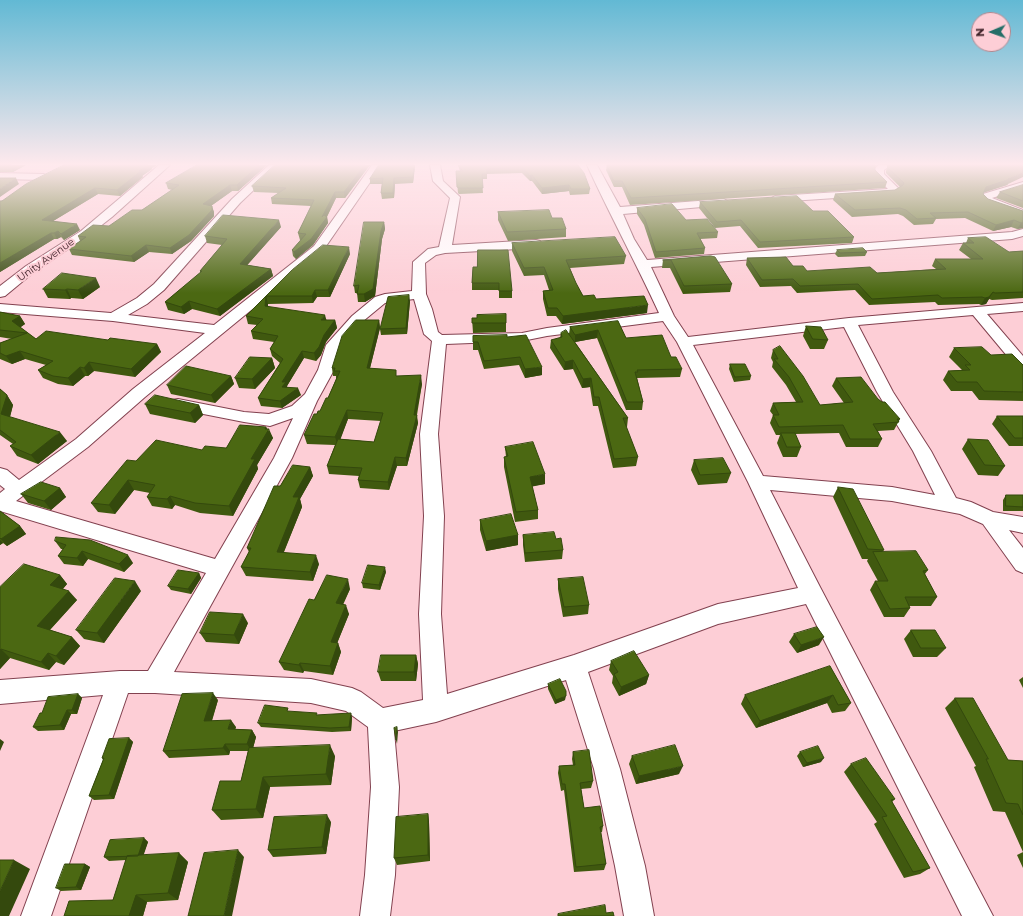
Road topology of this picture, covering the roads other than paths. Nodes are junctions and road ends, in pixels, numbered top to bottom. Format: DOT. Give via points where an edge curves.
graph roads {
  1 [pos="116,208"];
  2 [pos="230,208"];
  3 [pos="347,208"];
  4 [pos="453,208"];
  5 [pos="614,208"];
  6 [pos="649,208"];
  7 [pos="1005,208"];
  8 [pos="616,211"];
  9 [pos="1023,214"];
  10 [pos="1023,232"];
  11 [pos="549,243"];
  12 [pos="445,249"];
  13 [pos="643,264"];
  14 [pos="0,293"];
  15 [pos="419,294"];
  16 [pos="1023,307"];
  17 [pos="0,308"];
  18 [pos="977,311"];
  19 [pos="667,316"];
  20 [pos="113,317"];
  21 [pos="849,322"];
  22 [pos="216,330"];
  23 [pos="439,340"];
  24 [pos="684,342"];
  25 [pos="1023,366"];
  26 [pos="151,397"];
  27 [pos="312,397"];
  28 [pos="270,420"];
  29 [pos="291,441"];
  30 [pos="0,475"];
  31 [pos="757,482"];
  32 [pos="19,490"];
  33 [pos="0,503"];
  34 [pos="949,504"];
  35 [pos="990,519"];
  36 [pos="1023,525"];
  37 [pos="1023,564"];
  38 [pos="220,569"];
  39 [pos="812,594"];
  40 [pos="574,666"];
  41 [pos="120,682"];
  42 [pos="155,682"];
  43 [pos="0,692"];
  44 [pos="436,710"];
  45 [pos="380,721"];
  46 [pos="36,916"];
  47 [pos="375,916"];
  48 [pos="639,916"];
  49 [pos="978,916"];
  1 -- 14 [label="street, Unity Avenue"];
  2 -- 20 [label="street" via="159,287 142,301"];
  3 -- 22 [label="street" via="318,249"];
  4 -- 12 [label="street"];
  5 -- 8 [label="street"];
  6 -- 8 [label="street"];
  7 -- 9 [label="street"];
  8 -- 13 [label="street" via="620,240"];
  10 -- 13 [label="street" via="1012,235"];
  11 -- 12 [label="street"];
  12 -- 15 [label="street" via="432,252 419,262"];
  13 -- 19 [label="street"];
  15 -- 23 [label="street" via="431,334"];
  15 -- 27 [label="street" via="380,300 357,319 333,345 326,370"];
  16 -- 18 [label="street"];
  17 -- 20 [label="street"];
  18 -- 21 [label="street"];
  18 -- 25 [label="street"];
  19 -- 23 [label="street" via="522,337"];
  19 -- 24 [label="street"];
  20 -- 22 [label="street"];
  21 -- 24 [label="street"];
  21 -- 34 [label="street" via="885,392 922,451"];
  22 -- 26 [label="street"];
  23 -- 44 [label="street" via="429,434 434,516 430,614"];
  24 -- 31 [label="street"];
  26 -- 28 [label="street"];
  26 -- 32 [label="street" via="82,443"];
  27 -- 28 [label="street" via="298,410"];
  27 -- 29 [label="street"];
  28 -- 29 [label="street" via="285,431"];
  29 -- 38 [label="street"];
  30 -- 32 [label="street"];
  31 -- 34 [label="street" via="892,494"];
  31 -- 39 [label="street"];
  32 -- 33 [label="street"];
  33 -- 38 [label="street"];
  34 -- 35 [label="street" via="964,507"];
  35 -- 36 [label="street"];
  35 -- 37 [label="street"];
  38 -- 42 [label="street"];
  39 -- 40 [label="street" via="718,614"];
  39 -- 49 [label="street"];
  40 -- 44 [label="street"];
  40 -- 48 [label="street" via="607,769"];
  41 -- 42 [label="street"];
  41 -- 43 [label="street"];
  41 -- 46 [label="street"];
  42 -- 45 [label="street" via="311,692 352,700"];
  44 -- 45 [label="street"];
  45 -- 47 [label="street" via="385,787"];
}
